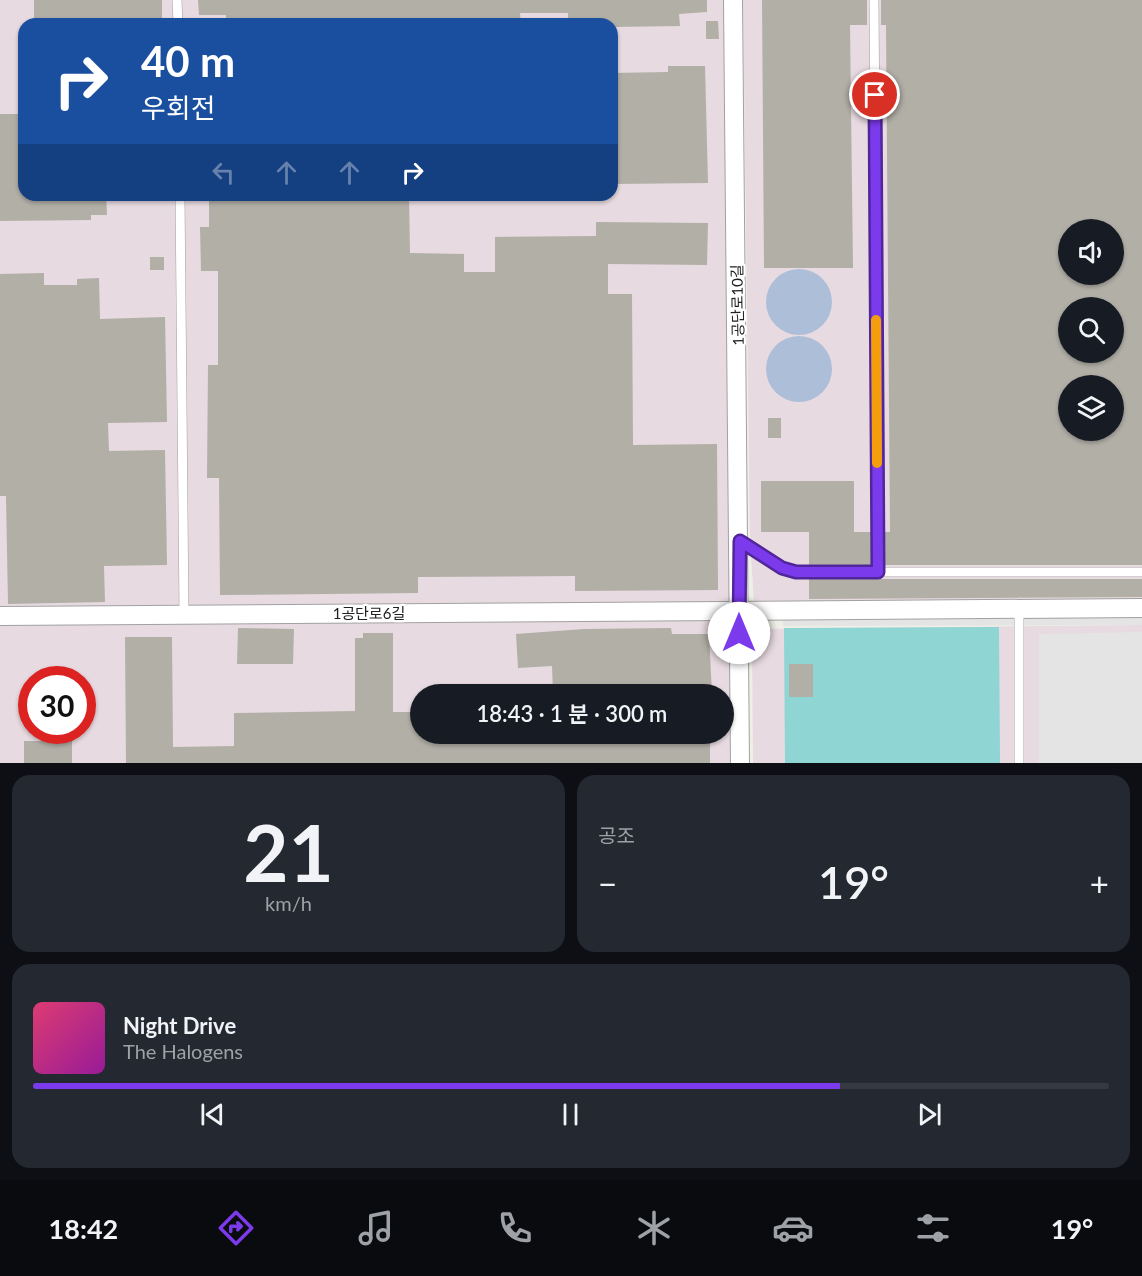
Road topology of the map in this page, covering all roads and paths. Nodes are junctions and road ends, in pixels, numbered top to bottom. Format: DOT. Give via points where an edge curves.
graph roads {
  1 [pos="177,0"];
  2 [pos="733,0"];
  3 [pos="874,0"];
  4 [pos="178,18"];
  5 [pos="180,201"];
  6 [pos="740,541"];
  7 [pos="878,572"];
  8 [pos="1142,573"];
  9 [pos="1142,608"];
  10 [pos="1019,609"];
  11 [pos="739,611"];
  12 [pos="184,614"];
  13 [pos="0,615"];
  14 [pos="740,763"];
  15 [pos="1019,763"];
  1 -- 4 [label="lane"];
  2 -- 6 [label="street, 1공단로10길"];
  3 -- 7 [label="lane"];
  5 -- 12 [label="lane"];
  6 -- 7 [label="lane" via="782,568 796,572"];
  6 -- 11 [label="street, 1공단로10길"];
  7 -- 8 [label="lane"];
  9 -- 10 [label="street"];
  10 -- 11 [label="street"];
  10 -- 15 [label="lane"];
  11 -- 12 [label="street, 1공단로6길"];
  11 -- 14 [label="street, 1공단로10길"];
  12 -- 13 [label="street, 1공단로6길"];
}
